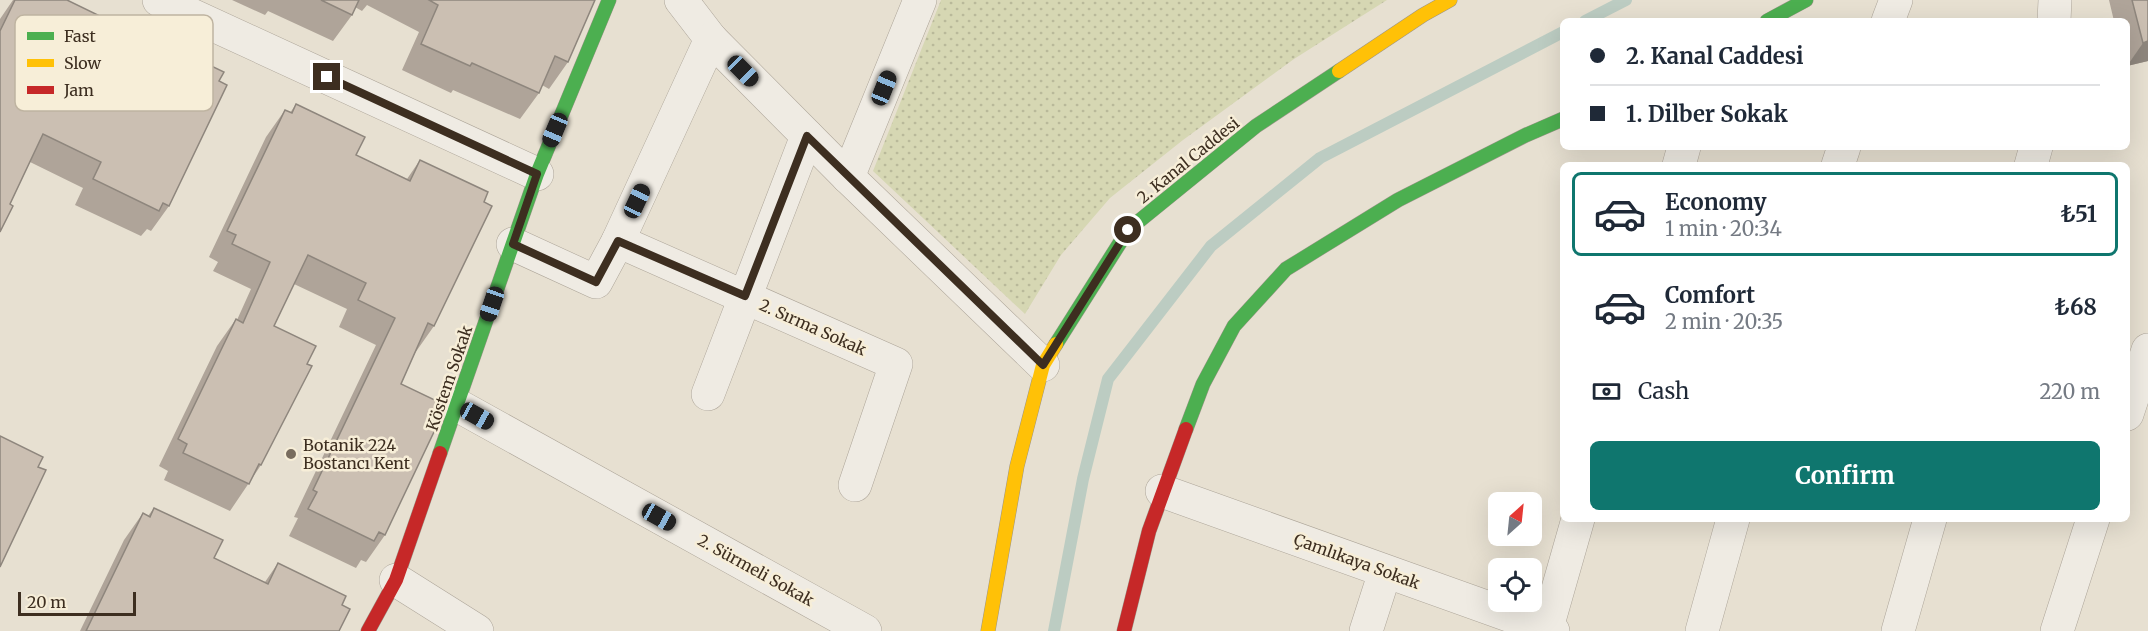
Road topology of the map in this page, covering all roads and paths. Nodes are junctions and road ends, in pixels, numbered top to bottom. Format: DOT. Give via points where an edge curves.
graph roads {
  1 [pos="159,0"];
  2 [pos="609,0"];
  3 [pos="681,0"];
  4 [pos="920,0"];
  5 [pos="1450,0"];
  6 [pos="1806,0"];
  7 [pos="1896,0"];
  8 [pos="2055,0"];
  9 [pos="192,15"];
  10 [pos="1773,18"];
  11 [pos="1889,18"];
  12 [pos="2054,18"];
  13 [pos="213,25"];
  14 [pos="711,39"];
  15 [pos="1560,120"];
  16 [pos="807,136"];
  17 [pos="537,174"];
  18 [pos="848,177"];
  19 [pos="618,241"];
  20 [pos="513,244"];
  21 [pos="745,296"];
  22 [pos="2148,350"];
  23 [pos="1043,365"];
  24 [pos="708,394"];
  25 [pos="457,405"];
  26 [pos="2130,405"];
  27 [pos="855,485"];
  28 [pos="1162,491"];
  29 [pos="1577,522"];
  30 [pos="1732,522"];
  31 [pos="1929,522"];
  32 [pos="2092,522"];
  33 [pos="1385,572"];
  34 [pos="396,580"];
  35 [pos="1548,630"];
  36 [pos="368,631"];
  37 [pos="477,631"];
  38 [pos="865,631"];
  39 [pos="988,631"];
  40 [pos="1124,631"];
  41 [pos="1366,631"];
  42 [pos="1702,631"];
  43 [pos="1898,631"];
  44 [pos="2057,631"];
  1 -- 9 [label="street"];
  2 -- 17 [label="main road, Köstem Sokak"];
  3 -- 14 [label="street"];
  4 -- 18 [label="street"];
  5 -- 23 [label="main road, 2. Kanal Caddesi" via="1256,126 1128,230"];
  6 -- 10 [label="main road"];
  7 -- 11 [label="street"];
  8 -- 12 [label="street"];
  13 -- 17 [label="street"];
  14 -- 16 [label="street"];
  14 -- 19 [label="street"];
  15 -- 28 [label="main road" via="1398,200 1286,269 1234,326 1203,384"];
  16 -- 18 [label="street"];
  16 -- 21 [label="street"];
  17 -- 20 [label="main road, Köstem Sokak"];
  18 -- 23 [label="street"];
  19 -- 20 [label="street" via="596,282"];
  19 -- 21 [label="street, 2. Sırma Sokak"];
  20 -- 25 [label="main road, Köstem Sokak"];
  21 -- 24 [label="street"];
  21 -- 27 [label="street, 2. Sırma Sokak" via="896,364"];
  22 -- 26 [label="street"];
  23 -- 39 [label="main road, 2. Kanal Caddesi" via="1017,466"];
  25 -- 34 [label="main road, Köstem Sokak"];
  25 -- 38 [label="street, 2. Sürmeli Sokak"];
  28 -- 33 [label="street, Çamlıkaya Sokak"];
  28 -- 40 [label="main road"];
  29 -- 35 [label="street"];
  30 -- 42 [label="street"];
  31 -- 43 [label="street"];
  32 -- 44 [label="street"];
  33 -- 35 [label="street, Çamlıkaya Sokak"];
  33 -- 41 [label="street"];
  34 -- 36 [label="main road, Köstem Sokak"];
  34 -- 37 [label="street"];
}
